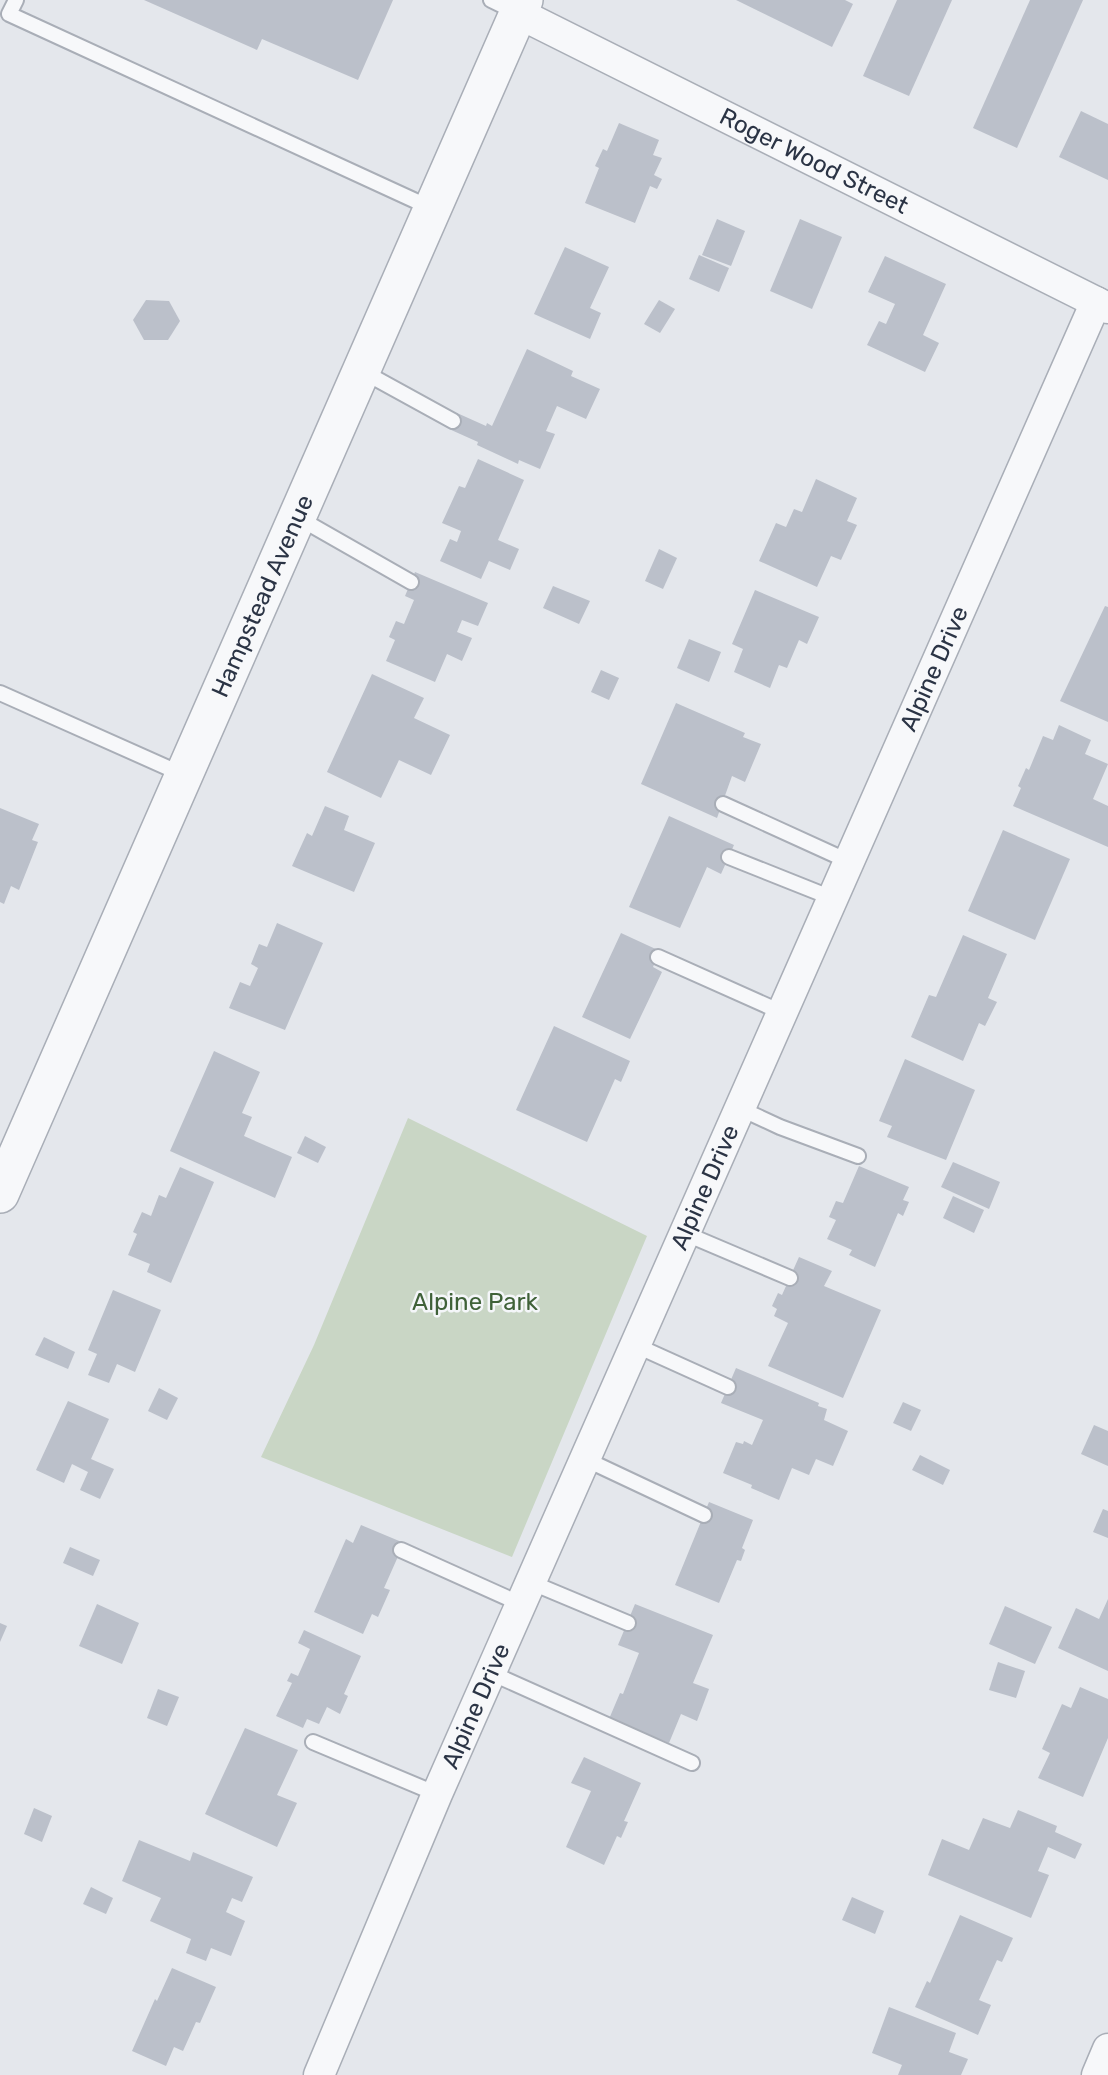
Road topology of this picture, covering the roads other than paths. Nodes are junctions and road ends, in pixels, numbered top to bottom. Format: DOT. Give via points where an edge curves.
graph roads {
  1 [pos="16,0"];
  2 [pos="511,4"];
  3 [pos="433,208"];
  4 [pos="1102,305"];
  5 [pos="361,371"];
  6 [pos="453,421"];
  7 [pos="297,517"];
  8 [pos="411,582"];
  9 [pos="0,693"];
  10 [pos="184,775"];
  11 [pos="723,804"];
  12 [pos="729,857"];
  13 [pos="848,861"];
  14 [pos="832,898"];
  15 [pos="658,957"];
  16 [pos="781,1013"];
  17 [pos="739,1108"];
  18 [pos="858,1156"];
  19 [pos="0,1194"];
  20 [pos="684,1233"];
  21 [pos="790,1278"];
  22 [pos="635,1345"];
  23 [pos="728,1387"];
  24 [pos="585,1459"];
  25 [pos="704,1515"];
  26 [pos="401,1550"];
  27 [pos="526,1593"];
  28 [pos="628,1623"];
  29 [pos="491,1673"];
  30 [pos="313,1742"];
  31 [pos="692,1763"];
  32 [pos="437,1794"];
  33 [pos="1108,2049"];
  34 [pos="319,2075"];
  35 [pos="1097,2075"];
  1 -- 3 [label="lane" via="9,14"];
  2 -- 3 [label="street, Hampstead Avenue"];
  2 -- 4 [label="street, Roger Wood Street"];
  3 -- 5 [label="street, Hampstead Avenue"];
  4 -- 13 [label="street, Alpine Drive"];
  5 -- 6 [label="lane"];
  5 -- 7 [label="street, Hampstead Avenue"];
  7 -- 8 [label="lane"];
  7 -- 10 [label="street, Hampstead Avenue"];
  9 -- 10 [label="lane"];
  10 -- 19 [label="street, Hampstead Avenue"];
  11 -- 13 [label="lane"];
  12 -- 14 [label="lane"];
  13 -- 14 [label="street, Alpine Drive"];
  14 -- 16 [label="street, Alpine Drive"];
  15 -- 16 [label="lane"];
  16 -- 17 [label="street, Alpine Drive"];
  17 -- 18 [label="lane"];
  17 -- 20 [label="street, Alpine Drive"];
  20 -- 21 [label="lane"];
  20 -- 22 [label="street, Alpine Drive"];
  22 -- 23 [label="lane"];
  22 -- 24 [label="street, Alpine Drive"];
  24 -- 25 [label="lane"];
  24 -- 27 [label="street, Alpine Drive"];
  26 -- 27 [label="lane"];
  27 -- 28 [label="lane"];
  27 -- 29 [label="street, Alpine Drive"];
  29 -- 31 [label="lane"];
  29 -- 32 [label="street, Alpine Drive"];
  30 -- 32 [label="lane"];
  32 -- 34 [label="street, Alpine Drive"];
  33 -- 35 [label="street"];
}
